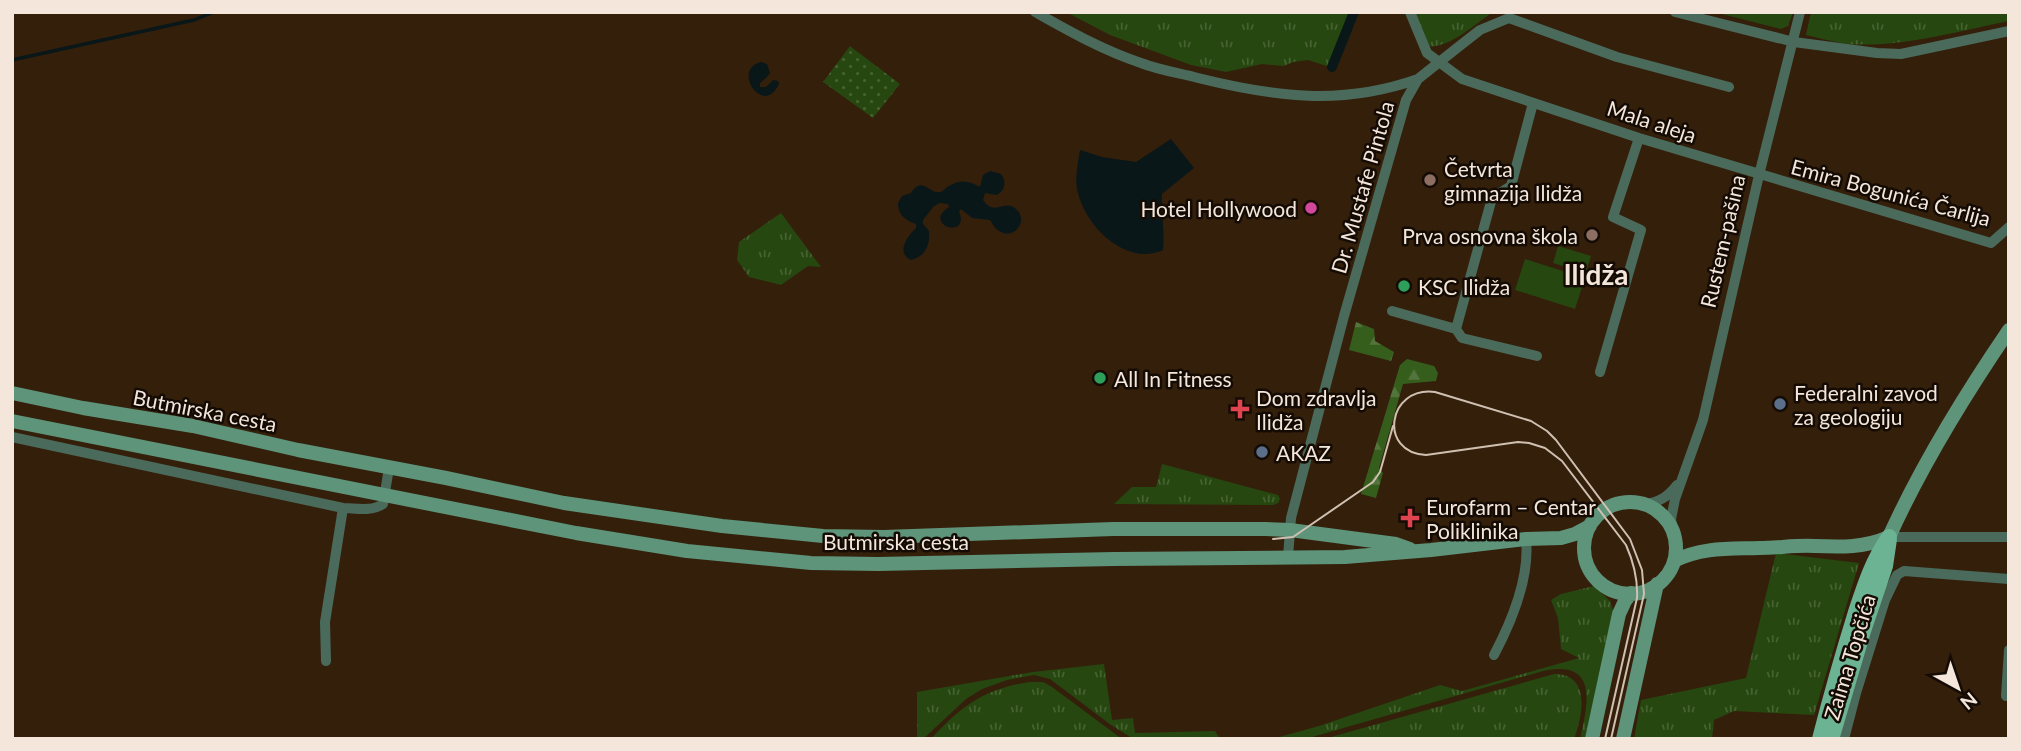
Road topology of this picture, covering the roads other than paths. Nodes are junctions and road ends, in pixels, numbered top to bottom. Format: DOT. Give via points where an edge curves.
graph roads {
  1 [pos="1035,12"];
  2 [pos="1410,12"];
  3 [pos="1521,12"];
  4 [pos="1675,12"];
  5 [pos="1800,12"];
  6 [pos="1509,18"];
  7 [pos="2009,31"];
  8 [pos="1795,37"];
  9 [pos="1439,62"];
  10 [pos="1419,79"];
  11 [pos="1729,87"];
  12 [pos="1533,103"];
  13 [pos="1639,138"];
  14 [pos="1759,175"];
  15 [pos="2009,227"];
  16 [pos="1392,311"];
  17 [pos="1456,329"];
  18 [pos="2009,330"];
  19 [pos="1537,356"];
  20 [pos="1600,372"];
  21 [pos="12,393"];
  22 [pos="12,421"];
  23 [pos="12,438"];
  24 [pos="389,468"];
  25 [pos="1684,478"];
  26 [pos="384,496"];
  27 [pos="1645,504"];
  28 [pos="343,508"];
  29 [pos="1590,526"];
  30 [pos="1290,530"];
  31 [pos="1674,533"];
  32 [pos="1889,537"];
  33 [pos="2009,537"];
  34 [pos="1561,538"];
  35 [pos="1526,540"];
  36 [pos="1815,546"];
  37 [pos="1852,547"];
  38 [pos="1708,549"];
  39 [pos="1414,551"];
  40 [pos="1288,557"];
  41 [pos="1586,561"];
  42 [pos="1674,561"];
  43 [pos="1871,569"];
  44 [pos="2009,579"];
  45 [pos="1657,584"];
  46 [pos="1608,588"];
  47 [pos="1631,593"];
  48 [pos="1619,614"];
  49 [pos="2009,650"];
  50 [pos="1494,655"];
  51 [pos="326,661"];
  52 [pos="2009,696"];
  53 [pos="1832,737"];
  54 [pos="1591,739"];
  55 [pos="1623,739"];
  1 -- 10 [label="street" via="1141,64 1238,88 1339,96 1390,89"];
  2 -- 9 [label="street, Mala aleja" via="1427,53"];
  3 -- 6 [label="street, Dr. Mustafe Pintola"];
  4 -- 8 [label="street"];
  5 -- 8 [label="street, Rustem-pašina"];
  6 -- 9 [label="street, Dr. Mustafe Pintola" via="1480,30"];
  6 -- 11 [label="street" via="1617,57"];
  7 -- 8 [label="street" via="1901,54 1864,52"];
  8 -- 14 [label="street, Rustem-pašina"];
  9 -- 10 [label="street, Dr. Mustafe Pintola"];
  9 -- 12 [label="street, Mala aleja" via="1462,79"];
  10 -- 30 [label="street, Dr. Mustafe Pintola" via="1406,100 1344,316"];
  12 -- 13 [label="street, Mala aleja"];
  12 -- 17 [label="street" via="1511,186 1492,198"];
  13 -- 14 [label="street, Mala aleja"];
  13 -- 20 [label="street" via="1613,217 1641,230"];
  14 -- 15 [label="street, Emira Bogunića Čarlija" via="1991,243"];
  14 -- 25 [label="street, Rustem-pašina" via="1703,420"];
  16 -- 17 [label="street"];
  17 -- 19 [label="street" via="1462,338"];
  18 -- 32 [label="main road" via="1927,460"];
  21 -- 24 [label="main road, Butmirska cesta"];
  22 -- 26 [label="main road, Butmirska cesta"];
  23 -- 28 [label="street"];
  24 -- 26 [label="street"];
  24 -- 30 [label="main road, Butmirska cesta" via="564,503 822,536"];
  25 -- 27 [label="street, Rustem-pašina" via="1670,495"];
  25 -- 31 [label="street, Rustem-pašina" via="1671,519"];
  26 -- 28 [label="street" via="378,507"];
  26 -- 40 [label="main road, Butmirska cesta" via="687,551 811,563"];
  27 -- 29 [label="main road" via="1616,504 1601,512"];
  27 -- 31 [label="main road" via="1666,519"];
  28 -- 51 [label="street" via="325,622"];
  29 -- 34 [label="main road, Butmirska cesta"];
  29 -- 41 [label="main road" via="1585,537"];
  30 -- 39 [label="main road, Butmirska cesta" via="1396,544"];
  30 -- 40 [label="street, Dr. Mustafe Pintola"];
  31 -- 38 [label="main road" via="1682,541"];
  31 -- 42 [label="main road"];
  32 -- 33 [label="street"];
  32 -- 36 [label="main road" via="1830,540"];
  32 -- 37 [label="main road"];
  32 -- 43 [label="main road"];
  32 -- 53 [label="main road" via="1885,566"];
  34 -- 35 [label="main road, Butmirska cesta"];
  34 -- 41 [label="main road"];
  35 -- 39 [label="main road, Butmirska cesta"];
  35 -- 50 [label="street" via="1525,578"];
  36 -- 37 [label="main road"];
  36 -- 38 [label="main road"];
  37 -- 43 [label="main road" via="1867,559"];
  38 -- 42 [label="main road"];
  39 -- 40 [label="main road, Butmirska cesta"];
  41 -- 46 [label="main road"];
  42 -- 45 [label="main road"];
  43 -- 53 [label="main road" via="1851,629"];
  44 -- 53 [label="street, Zaima Topčića" via="1903,571 1897,575 1856,692"];
  45 -- 47 [label="main road"];
  45 -- 55 [label="main road"];
  46 -- 47 [label="main road"];
  46 -- 48 [label="main road"];
  47 -- 48 [label="main road"];
  48 -- 54 [label="main road"];
  49 -- 52 [label="street"];
}
